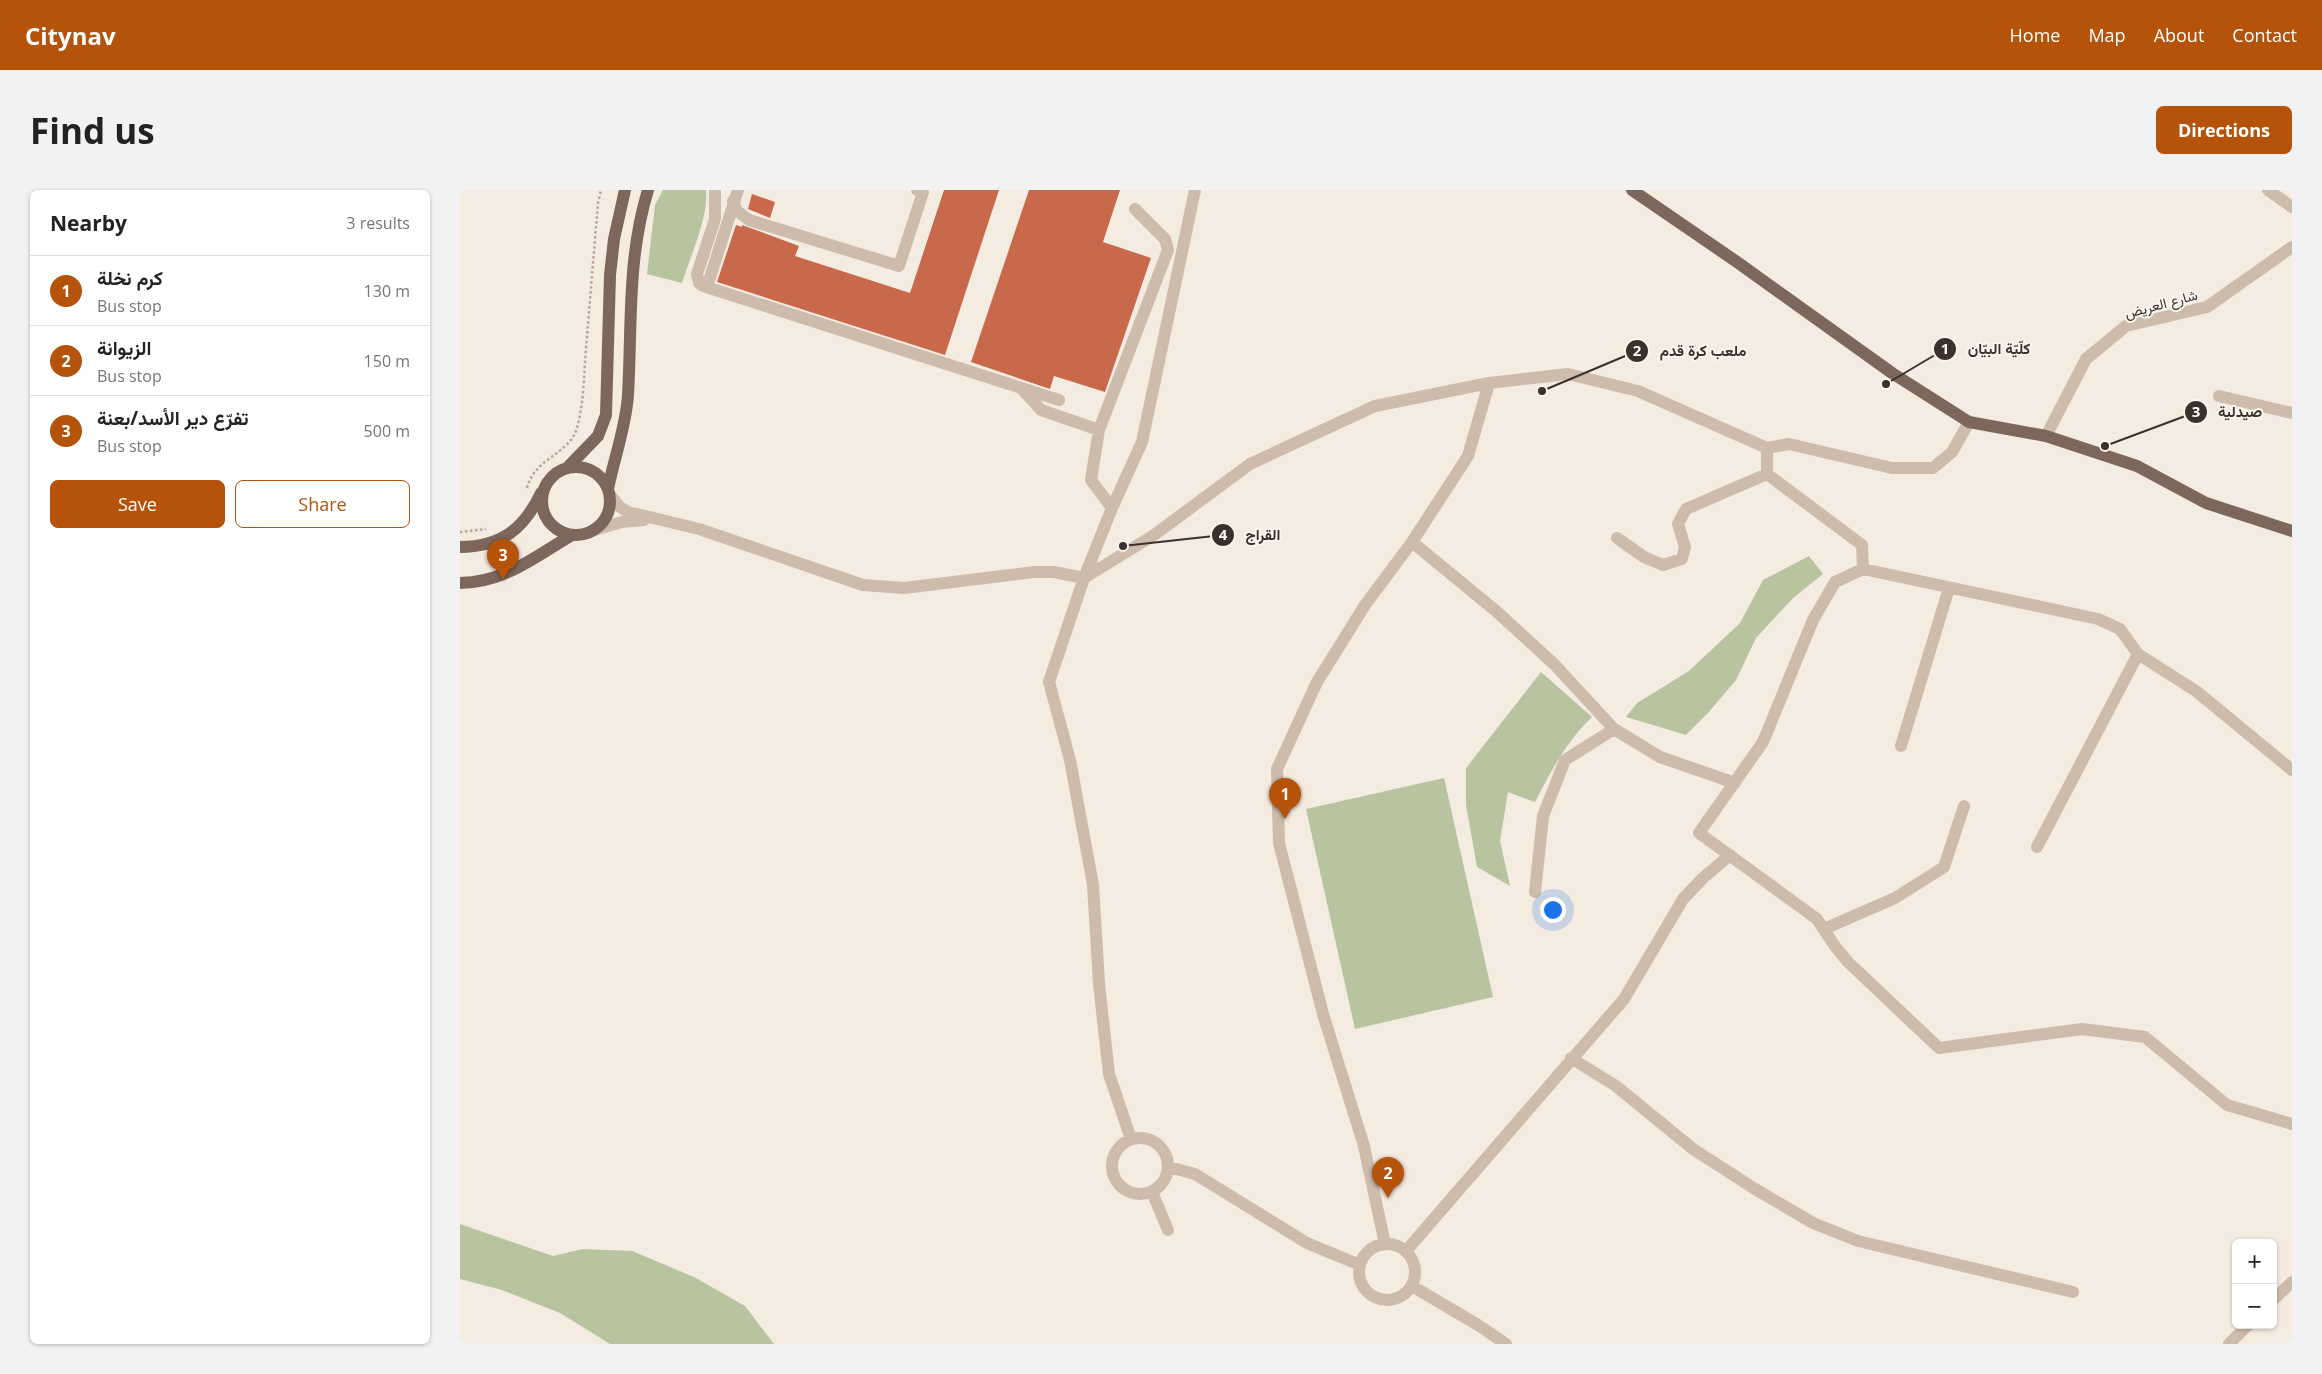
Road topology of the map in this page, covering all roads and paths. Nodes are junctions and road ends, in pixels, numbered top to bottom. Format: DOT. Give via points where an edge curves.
graph roads {
  1 [pos="602,190"];
  2 [pos="626,190"];
  3 [pos="648,190"];
  4 [pos="715,190"];
  5 [pos="917,190"];
  6 [pos="1195,190"];
  7 [pos="1632,190"];
  8 [pos="2268,190"];
  9 [pos="736,195"];
  10 [pos="2292,207"];
  11 [pos="1135,210"];
  12 [pos="2292,247"];
  13 [pos="707,287"];
  14 [pos="1489,383"];
  15 [pos="1022,389"];
  16 [pos="2219,396"];
  17 [pos="1059,400"];
  18 [pos="2292,413"];
  19 [pos="1969,422"];
  20 [pos="1099,430"];
  21 [pos="2046,436"];
  22 [pos="1767,448"];
  23 [pos="568,467"];
  24 [pos="1767,474"];
  25 [pos="543,490"];
  26 [pos="526,491"];
  27 [pos="609,492"];
  28 [pos="1112,508"];
  29 [pos="659,520"];
  30 [pos="493,528"];
  31 [pos="594,530"];
  32 [pos="2292,530"];
  33 [pos="460,532"];
  34 [pos="572,535"];
  35 [pos="1617,538"];
  36 [pos="1412,542"];
  37 [pos="460,547"];
  38 [pos="1862,570"];
  39 [pos="1084,578"];
  40 [pos="460,583"];
  41 [pos="1949,588"];
  42 [pos="2138,654"];
  43 [pos="1614,729"];
  44 [pos="1901,746"];
  45 [pos="2292,770"];
  46 [pos="1735,782"];
  47 [pos="1964,806"];
  48 [pos="2037,847"];
  49 [pos="1730,856"];
  50 [pos="1535,892"];
  51 [pos="1824,929"];
  52 [pos="1571,1058"];
  53 [pos="2292,1124"];
  54 [pos="1131,1139"];
  55 [pos="1169,1167"];
  56 [pos="1152,1192"];
  57 [pos="1168,1230"];
  58 [pos="1384,1244"];
  59 [pos="1406,1251"];
  60 [pos="1360,1264"];
  61 [pos="2292,1282"];
  62 [pos="1412,1286"];
  63 [pos="2073,1292"];
  64 [pos="2277,1296"];
  65 [pos="2244,1329"];
  66 [pos="1506,1344"];
  67 [pos="2230,1344"];
  1 -- 26 [label="path" via="598,203 582,395 576,429 566,447 543,461"];
  2 -- 23 [label="main road" via="614,239 610,275 606,415 598,436"];
  3 -- 27 [label="main road" via="630,290 628,397"];
  4 -- 13 [label="street" via="714,219 697,274 699,282"];
  5 -- 9 [label="street" via="923,192 899,266 749,220 737,211"];
  6 -- 28 [label="street" via="1142,442"];
  7 -- 19 [label="main road" via="1892,373"];
  8 -- 10 [label="street"];
  9 -- 13 [label="street"];
  11 -- 20 [label="street" via="1165,239 1168,250"];
  12 -- 21 [label="street, شارع العريض" via="2207,307 2126,326 2086,358"];
  13 -- 15 [label="street"];
  14 -- 22 [label="street" via="1568,374 1594,380 1638,391"];
  14 -- 36 [label="street" via="1468,456"];
  14 -- 39 [label="street" via="1375,406 1250,464 1154,535"];
  15 -- 17 [label="street"];
  15 -- 20 [label="street" via="1040,410"];
  16 -- 18 [label="street"];
  19 -- 21 [label="main road"];
  19 -- 22 [label="street" via="1952,452 1933,468 1892,468 1790,444"];
  20 -- 28 [label="street" via="1091,480"];
  21 -- 32 [label="main road" via="2137,466 2206,503"];
  22 -- 24 [label="street"];
  23 -- 25 [label="main road" via="555,473"];
  23 -- 27 [label="main road" via="585,467 595,472"];
  24 -- 35 [label="street" via="1686,509 1678,524 1685,547 1682,559 1663,565 1644,557"];
  24 -- 38 [label="street" via="1862,545"];
  25 -- 34 [label="main road" via="543,511 547,520 558,530"];
  25 -- 37 [label="main road" via="531,512 508,535 480,547"];
  27 -- 29 [label="street" via="628,512"];
  27 -- 31 [label="main road" via="608,512"];
  28 -- 39 [label="street"];
  29 -- 31 [label="street" via="622,522"];
  29 -- 39 [label="street" via="699,530 838,579 876,588 929,586 1034,572"];
  30 -- 33 [label="path"];
  31 -- 34 [label="main road"];
  34 -- 40 [label="main road" via="502,577"];
  36 -- 43 [label="street" via="1554,664"];
  36 -- 58 [label="street" via="1365,605 1317,682 1277,769 1279,843 1323,1014 1364,1146"];
  38 -- 41 [label="street"];
  38 -- 46 [label="street" via="1835,582 1813,620 1763,742"];
  39 -- 54 [label="street" via="1050,682 1070,760 1093,885 1109,1074"];
  41 -- 42 [label="street" via="2098,619 2120,628"];
  41 -- 44 [label="street"];
  42 -- 45 [label="street" via="2196,691"];
  42 -- 48 [label="street"];
  43 -- 46 [label="street" via="1660,757"];
  43 -- 50 [label="street" via="1565,760 1543,816"];
  46 -- 49 [label="street" via="1699,833"];
  47 -- 51 [label="street" via="1944,867 1895,898"];
  49 -- 51 [label="street" via="1817,919"];
  49 -- 52 [label="street" via="1684,899 1624,999"];
  51 -- 53 [label="street" via="1848,962 1939,1048 2082,1029 2145,1037 2227,1106"];
  52 -- 59 [label="street"];
  52 -- 63 [label="street" via="1616,1086 1693,1149 1813,1223 1858,1241"];
  54 -- 55 [label="street" via="1147,1138 1156,1142 1163,1149"];
  54 -- 56 [label="street" via="1120,1145 1115,1153 1112,1172 1115,1180 1129,1193"];
  55 -- 56 [label="street" via="1162,1184"];
  55 -- 60 [label="street" via="1195,1174 1307,1243"];
  56 -- 57 [label="street"];
  58 -- 59 [label="street" via="1394,1244"];
  58 -- 60 [label="street" via="1367,1251"];
  59 -- 62 [label="street" via="1416,1273"];
  60 -- 62 [label="street" via="1362,1287 1376,1299 1394,1300"];
  61 -- 64 [label="street"];
  62 -- 66 [label="street"];
  65 -- 67 [label="street"];
}
